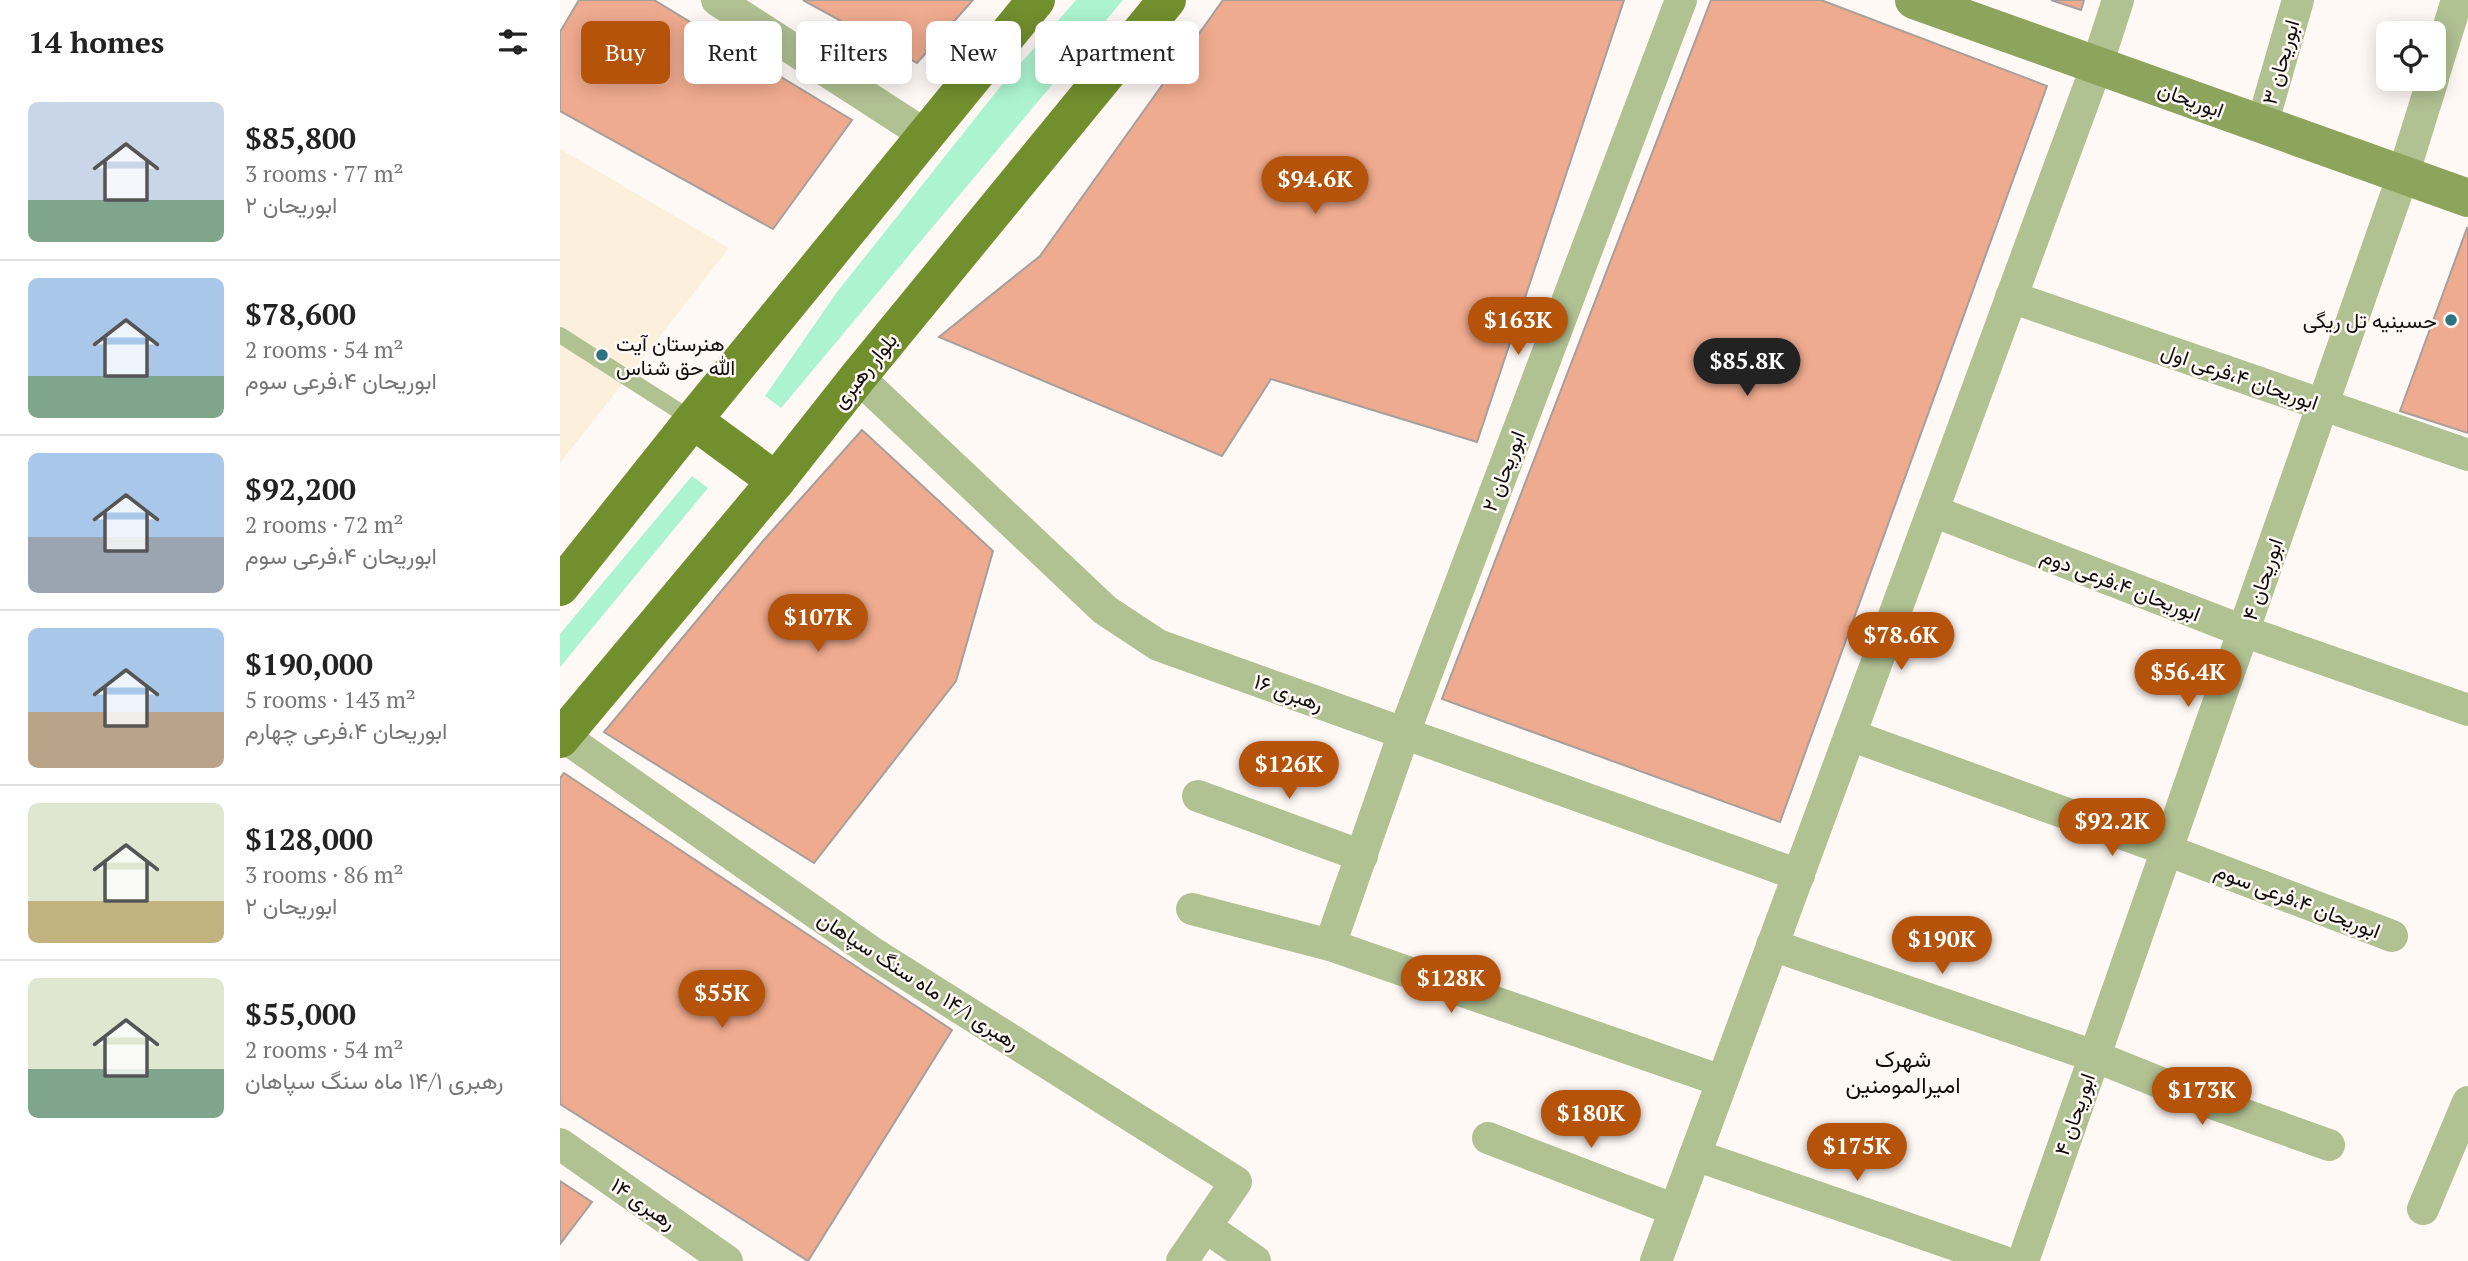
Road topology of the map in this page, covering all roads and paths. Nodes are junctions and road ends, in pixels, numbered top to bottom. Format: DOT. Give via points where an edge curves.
graph roads {
  1 [pos="717,0"];
  2 [pos="1036,0"];
  3 [pos="1167,0"];
  4 [pos="1681,0"];
  5 [pos="1914,0"];
  6 [pos="2118,0"];
  7 [pos="2298,0"];
  8 [pos="2457,0"];
  9 [pos="2446,36"];
  10 [pos="2097,65"];
  11 [pos="2429,91"];
  12 [pos="2262,125"];
  13 [pos="924,135"];
  14 [pos="2403,175"];
  15 [pos="2468,198"];
  16 [pos="2011,297"];
  17 [pos="560,335"];
  18 [pos="858,377"];
  19 [pos="2323,405"];
  20 [pos="692,420"];
  21 [pos="2468,455"];
  22 [pos="776,481"];
  23 [pos="1933,511"];
  24 [pos="563,578"];
  25 [pos="2244,631"];
  26 [pos="2468,710"];
  27 [pos="1404,733"];
  28 [pos="1850,735"];
  29 [pos="562,738"];
  30 [pos="1198,796"];
  31 [pos="2167,850"];
  32 [pos="1362,856"];
  33 [pos="1798,875"];
  34 [pos="1192,909"];
  35 [pos="2392,936"];
  36 [pos="1330,945"];
  37 [pos="1773,945"];
  38 [pos="2094,1056"];
  39 [pos="1722,1081"];
  40 [pos="2468,1102"];
  41 [pos="1488,1138"];
  42 [pos="560,1144"];
  43 [pos="2329,1145"];
  44 [pos="1695,1155"];
  45 [pos="2423,1209"];
  46 [pos="1675,1210"];
  47 [pos="1206,1227"];
  48 [pos="727,1261"];
  49 [pos="1182,1261"];
  50 [pos="1255,1261"];
  51 [pos="1656,1261"];
  52 [pos="2002,1261"];
  53 [pos="2023,1261"];
  1 -- 13 [label="street"];
  2 -- 13 [label="main road"];
  3 -- 18 [label="main road, بلوار رهبری"];
  4 -- 27 [label="street, ابوریحان ۲"];
  5 -- 10 [label="street, ابوریحان"];
  6 -- 10 [label="street"];
  7 -- 12 [label="street, ابوریحان ۳"];
  8 -- 9 [label="street, ابوریحان ۴"];
  10 -- 12 [label="street, ابوریحان"];
  10 -- 16 [label="street"];
  11 -- 14 [label="street, ابوریحان ۴"];
  12 -- 14 [label="street, ابوریحان"];
  13 -- 20 [label="main road"];
  14 -- 15 [label="street, ابوریحان"];
  14 -- 19 [label="street, ابوریحان ۴"];
  16 -- 19 [label="street, ابوریحان ۴،فرعی اول"];
  16 -- 23 [label="street"];
  17 -- 20 [label="lane"];
  18 -- 22 [label="main road, بلوار رهبری"];
  18 -- 27 [label="street, رهبری ۱۶" via="1105,610 1158,645"];
  19 -- 21 [label="street, ابوریحان ۴،فرعی اول"];
  19 -- 25 [label="street, ابوریحان ۴"];
  20 -- 22 [label="main road"];
  20 -- 24 [label="main road"];
  22 -- 29 [label="main road, بلوار رهبری"];
  23 -- 25 [label="street, ابوریحان ۴،فرعی دوم"];
  23 -- 28 [label="street"];
  25 -- 26 [label="street, ابوریحان ۴،فرعی دوم"];
  25 -- 31 [label="street, ابوریحان ۴"];
  27 -- 32 [label="street, ابوریحان ۲"];
  27 -- 33 [label="street, رهبری ۱۶"];
  28 -- 31 [label="street, ابوریحان ۴،فرعی سوم"];
  28 -- 33 [label="street"];
  29 -- 47 [label="street, رهبری ۱۴/۱ ماه سنگ سپاهان" via="873,953 1236,1182"];
  30 -- 32 [label="street"];
  31 -- 35 [label="street, ابوریحان ۴،فرعی سوم"];
  31 -- 38 [label="street, ابوریحان ۴"];
  32 -- 36 [label="street, ابوریحان ۲"];
  33 -- 37 [label="street"];
  34 -- 36 [label="street"];
  36 -- 39 [label="street"];
  37 -- 38 [label="street"];
  37 -- 39 [label="street"];
  38 -- 43 [label="street"];
  38 -- 53 [label="street, ابوریحان ۴"];
  39 -- 44 [label="street"];
  40 -- 45 [label="street"];
  41 -- 46 [label="street"];
  42 -- 48 [label="street, رهبری ۱۴"];
  44 -- 46 [label="street"];
  44 -- 52 [label="street"];
  46 -- 51 [label="street"];
  47 -- 49 [label="street, رهبری ۱۴/۱ ماه سنگ سپاهان"];
  47 -- 50 [label="street"];
}
